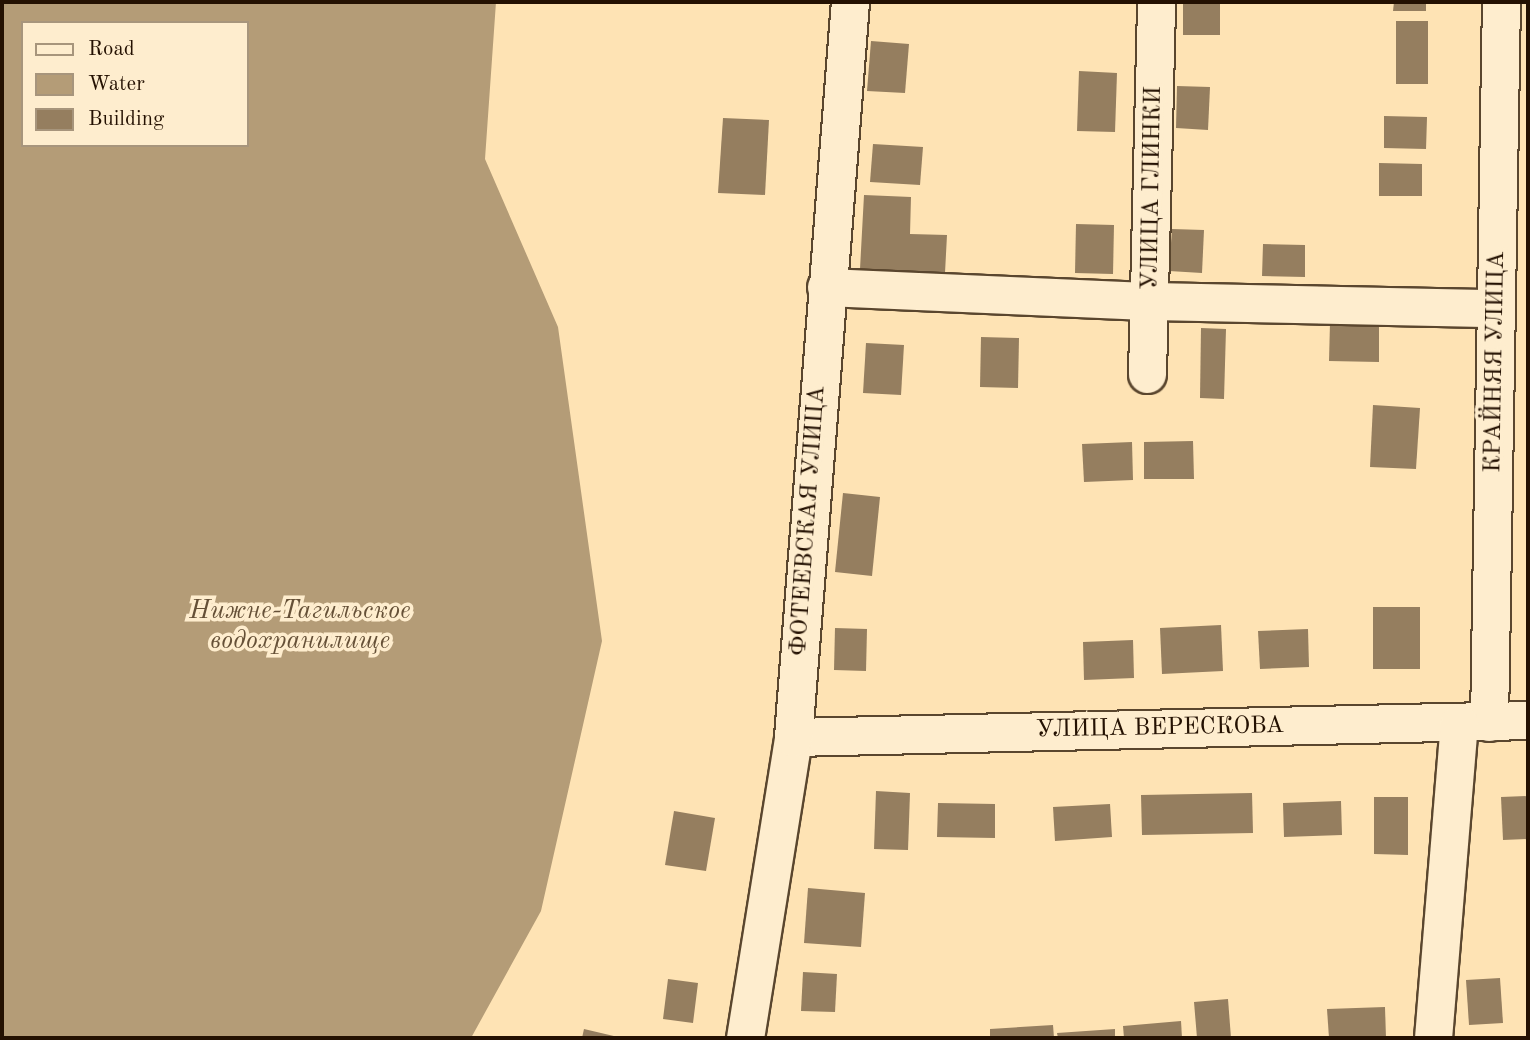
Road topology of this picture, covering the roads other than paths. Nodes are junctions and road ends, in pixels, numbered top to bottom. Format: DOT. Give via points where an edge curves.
graph roads {
  1 [pos="850,2"];
  2 [pos="1156,2"];
  3 [pos="1501,2"];
  4 [pos="826,287"];
  5 [pos="1152,301"];
  6 [pos="1496,309"];
  7 [pos="1147,374"];
  8 [pos="1528,720"];
  9 [pos="1474,722"];
  10 [pos="793,737"];
  11 [pos="744,1038"];
  12 [pos="1433,1038"];
  1 -- 4 [label="street, ФОТЕЕВСКАЯ УЛИЦА"];
  2 -- 5 [label="street, УЛИЦА ГЛИНКИ"];
  3 -- 6 [label="street, КРАЙНЯЯ УЛИЦА"];
  4 -- 5 [label="street"];
  4 -- 10 [label="street, ФОТЕЕВСКАЯ УЛИЦА"];
  5 -- 6 [label="street"];
  5 -- 7 [label="street, УЛИЦА ГЛИНКИ"];
  6 -- 9 [label="street, КРАЙНЯЯ УЛИЦА"];
  8 -- 9 [label="street, УЛИЦА ВЕРЕСКОВА"];
  9 -- 10 [label="street, УЛИЦА ВЕРЕСКОВА"];
  9 -- 12 [label="street, КРАЙНЯЯ УЛИЦА"];
  10 -- 11 [label="street, ФОТЕЕВСКАЯ УЛИЦА"];
}
